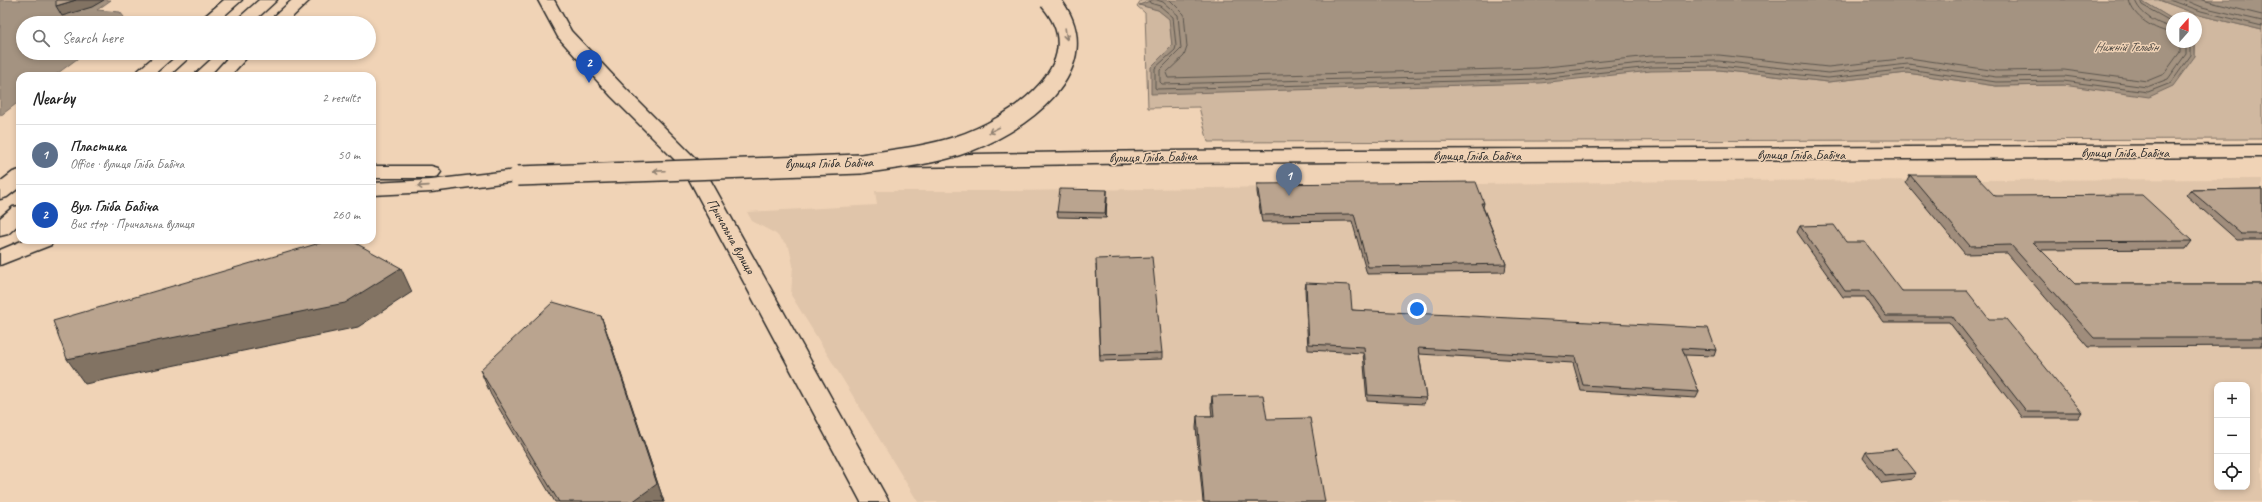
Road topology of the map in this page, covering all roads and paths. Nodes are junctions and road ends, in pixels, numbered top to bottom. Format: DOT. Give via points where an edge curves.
graph roads {
  1 [pos="234,0"];
  2 [pos="269,0"];
  3 [pos="546,0"];
  4 [pos="1049,0"];
  5 [pos="302,1"];
  6 [pos="215,16"];
  7 [pos="250,16"];
  8 [pos="284,16"];
  9 [pos="160,60"];
  10 [pos="199,60"];
  11 [pos="235,60"];
  12 [pos="146,72"];
  13 [pos="185,72"];
  14 [pos="224,72"];
  15 [pos="2262,151"];
  16 [pos="692,165"];
  17 [pos="376,172"];
  18 [pos="518,176"];
  19 [pos="16,179"];
  20 [pos="376,189"];
  21 [pos="0,193"];
  22 [pos="16,215"];
  23 [pos="0,229"];
  24 [pos="33,244"];
  25 [pos="0,258"];
  26 [pos="875,502"];
  1 -- 6 [label="street"];
  2 -- 7 [label="street"];
  3 -- 16 [label="street, Причальна вулиця" via="564,33 618,92"];
  4 -- 18 [label="street, one-way, bridge" via="1065,26 1068,47 1066,62 1056,82 1034,105 1006,124 972,141 923,156 857,164"];
  5 -- 8 [label="street"];
  9 -- 12 [label="street"];
  10 -- 13 [label="street"];
  11 -- 14 [label="street"];
  15 -- 16 [label="street, вулиця Гліба Бабіча" via="1158,157"];
  16 -- 26 [label="street, Причальна вулиця"];
  17 -- 18 [label="street"];
  18 -- 20 [label="street, one-way" via="432,186"];
  19 -- 21 [label="street"];
  22 -- 23 [label="street"];
  24 -- 25 [label="street"];
}
